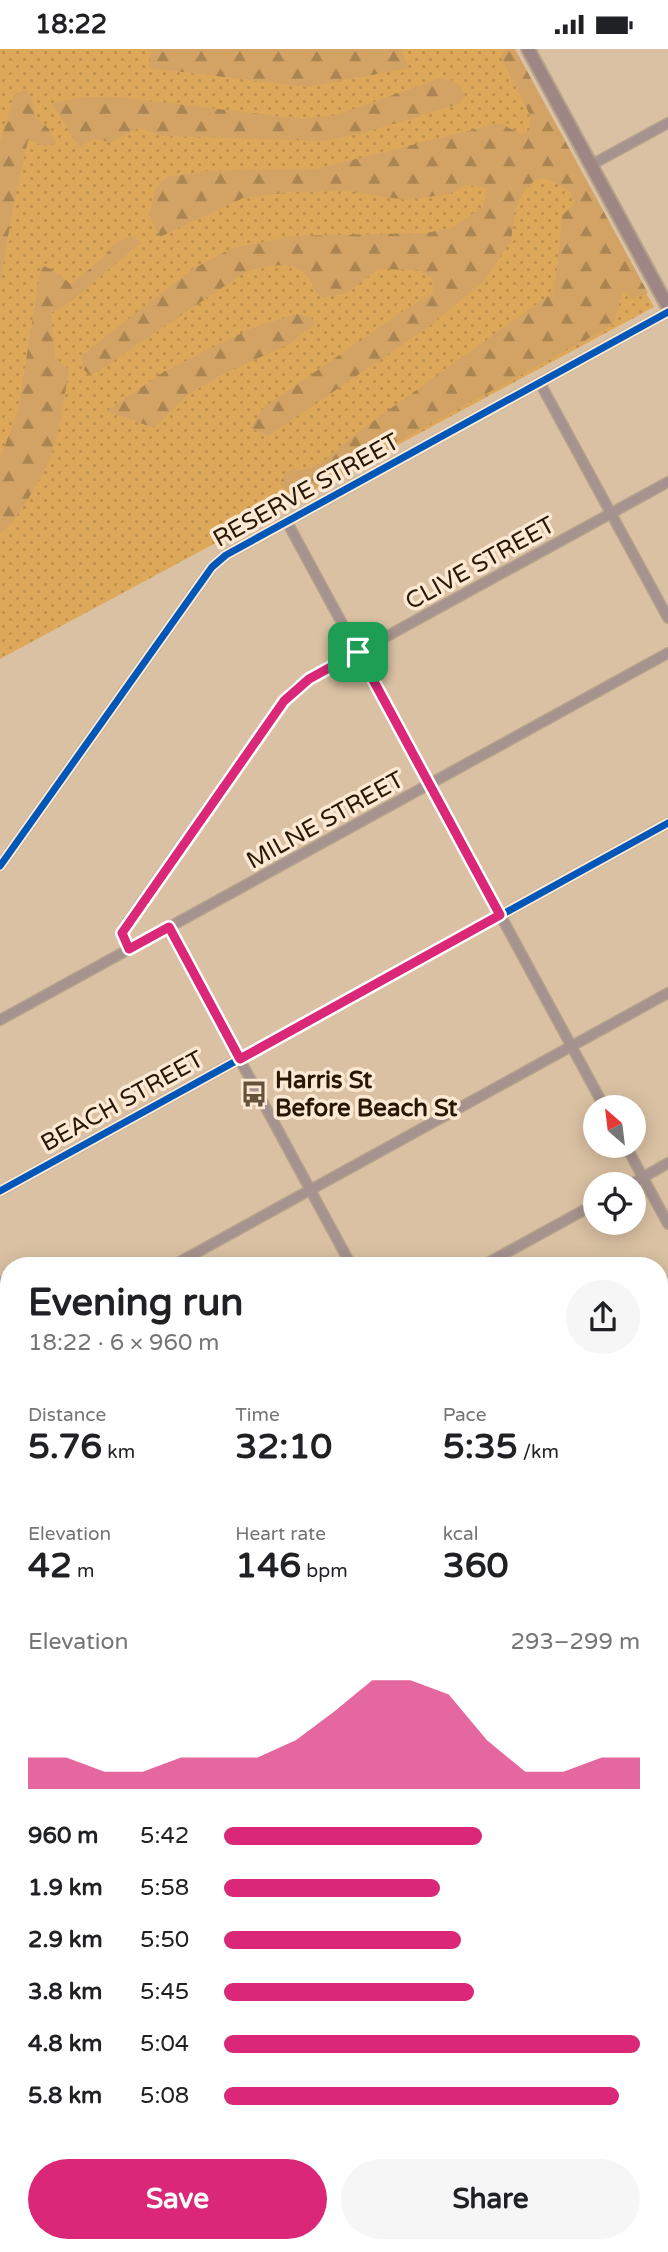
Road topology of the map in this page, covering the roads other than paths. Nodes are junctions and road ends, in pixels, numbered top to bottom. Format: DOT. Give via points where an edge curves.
graph roads {
  1 [pos="528,49"];
  2 [pos="668,123"];
  3 [pos="592,165"];
  4 [pos="668,309"];
  5 [pos="540,383"];
  6 [pos="668,482"];
  7 [pos="611,514"];
  8 [pos="287,521"];
  9 [pos="668,618"];
  10 [pos="358,652"];
  11 [pos="668,653"];
  12 [pos="430,785"];
  13 [pos="668,823"];
  14 [pos="0,866"];
  15 [pos="500,915"];
  16 [pos="169,927"];
  17 [pos="129,949"];
  18 [pos="668,993"];
  19 [pos="0,1020"];
  20 [pos="572,1047"];
  21 [pos="240,1059"];
  22 [pos="598,1095"];
  23 [pos="668,1163"];
  24 [pos="646,1176"];
  25 [pos="646,1184"];
  26 [pos="310,1190"];
  27 [pos="0,1191"];
  28 [pos="583,1211"];
  29 [pos="668,1224"];
  30 [pos="189,1257"];
  31 [pos="347,1257"];
  32 [pos="499,1257"];
  1 -- 3 [label="street"];
  2 -- 3 [label="street"];
  3 -- 4 [label="street"];
  4 -- 5 [label="street, RESERVE STREET"];
  5 -- 7 [label="street"];
  5 -- 8 [label="street, RESERVE STREET"];
  6 -- 7 [label="street, CLIVE STREET"];
  7 -- 9 [label="street"];
  7 -- 10 [label="street, CLIVE STREET"];
  8 -- 10 [label="street"];
  8 -- 14 [label="street, RESERVE STREET" via="212,567"];
  10 -- 12 [label="street"];
  10 -- 17 [label="street, CLIVE STREET" via="309,679 284,701 125,926 122,933"];
  11 -- 12 [label="street, MILNE STREET"];
  12 -- 15 [label="street"];
  12 -- 16 [label="street, MILNE STREET"];
  13 -- 15 [label="street, BEACH STREET"];
  15 -- 20 [label="street"];
  15 -- 21 [label="street, BEACH STREET"];
  16 -- 17 [label="street, MILNE STREET"];
  16 -- 21 [label="street"];
  17 -- 19 [label="street, MILNE STREET"];
  18 -- 20 [label="street"];
  20 -- 22 [label="street"];
  20 -- 26 [label="street"];
  21 -- 26 [label="street"];
  21 -- 27 [label="street, BEACH STREET"];
  23 -- 24 [label="street"];
  25 -- 29 [label="street"];
  26 -- 30 [label="street"];
  26 -- 31 [label="street"];
  28 -- 32 [label="street"];
}
